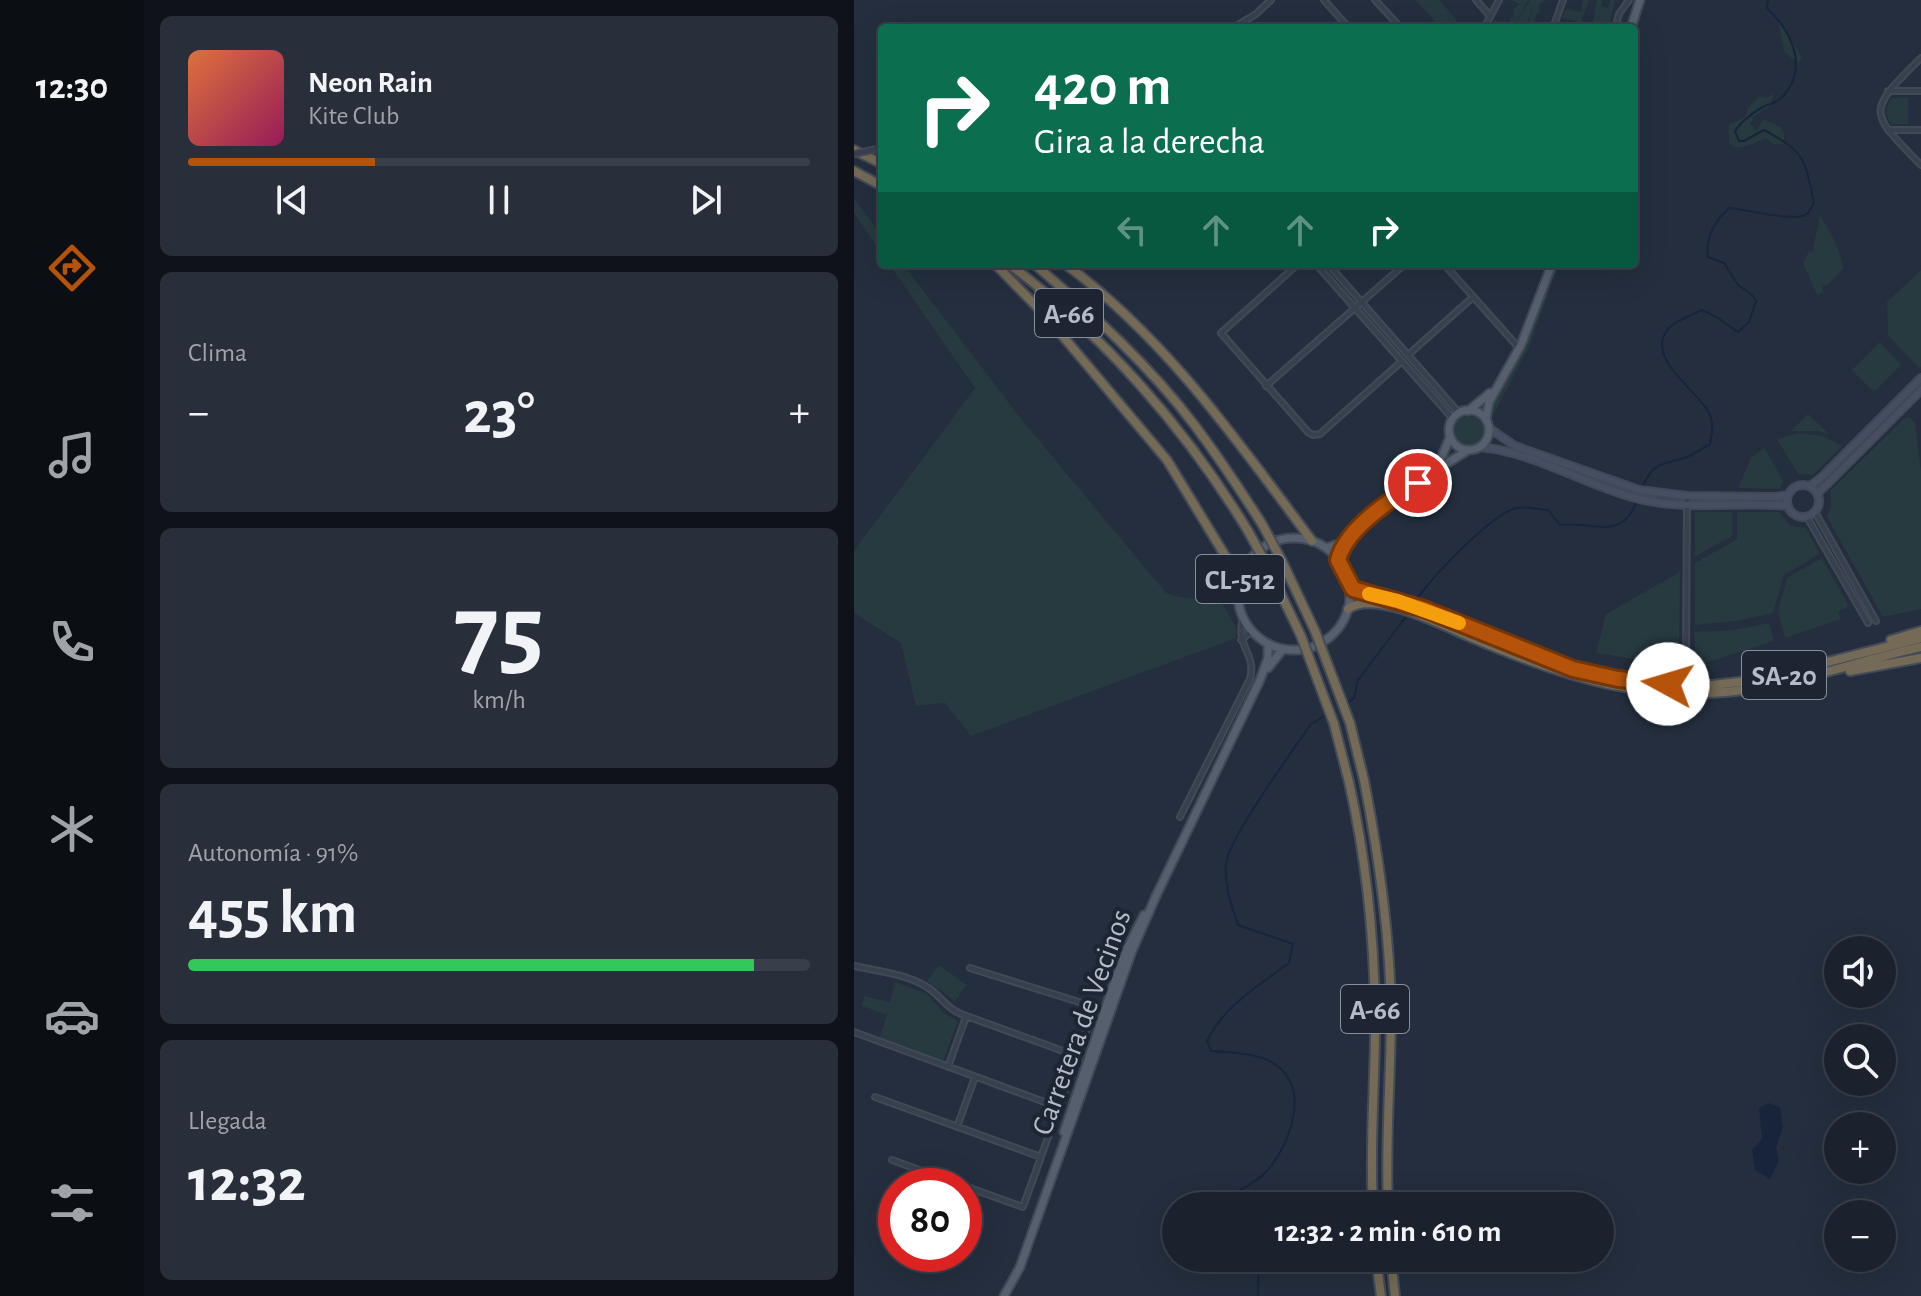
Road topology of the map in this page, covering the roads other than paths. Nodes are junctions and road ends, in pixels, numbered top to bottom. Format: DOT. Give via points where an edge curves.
graph roads {
  1 [pos="1271,0"];
  2 [pos="1324,0"];
  3 [pos="1375,0"];
  4 [pos="1476,0"];
  5 [pos="1499,0"];
  6 [pos="1563,0"];
  7 [pos="1635,0"];
  8 [pos="1490,16"];
  9 [pos="1240,24"];
  10 [pos="1345,24"];
  11 [pos="1397,24"];
  12 [pos="1486,24"];
  13 [pos="1554,24"];
  14 [pos="1616,24"];
  15 [pos="1631,24"];
  16 [pos="1921,58"];
  17 [pos="1898,80"];
  18 [pos="1888,91"];
  19 [pos="1903,91"];
  20 [pos="1921,91"];
  21 [pos="1888,130"];
  22 [pos="1902,130"];
  23 [pos="1921,130"];
  24 [pos="1899,142"];
  25 [pos="878,148"];
  26 [pos="854,151"];
  27 [pos="878,161"];
  28 [pos="1921,165"];
  29 [pos="854,169"];
  30 [pos="878,182"];
  31 [pos="999,268"];
  32 [pos="1014,268"];
  33 [pos="1039,268"];
  34 [pos="1070,268"];
  35 [pos="1294,268"];
  36 [pos="1320,268"];
  37 [pos="1332,268"];
  38 [pos="1400,268"];
  39 [pos="1448,268"];
  40 [pos="1550,268"];
  41 [pos="1473,297"];
  42 [pos="1362,302"];
  43 [pos="1355,308"];
  44 [pos="1519,348"];
  45 [pos="1408,355"];
  46 [pos="1402,361"];
  47 [pos="1921,378"];
  48 [pos="1266,386"];
  49 [pos="1494,389"];
  50 [pos="1921,390"];
  51 [pos="1468,411"];
  52 [pos="1456,416"];
  53 [pos="1487,424"];
  54 [pos="1450,437"];
  55 [pos="1479,447"];
  56 [pos="1468,450"];
  57 [pos="1437,469"];
  58 [pos="1810,486"];
  59 [pos="1618,488"];
  60 [pos="1818,493"];
  61 [pos="1788,495"];
  62 [pos="1687,496"];
  63 [pos="1687,505"];
  64 [pos="1788,506"];
  65 [pos="1815,512"];
  66 [pos="1807,517"];
  67 [pos="1312,541"];
  68 [pos="1344,542"];
  69 [pos="1326,548"];
  70 [pos="1338,560"];
  71 [pos="1240,580"];
  72 [pos="1348,583"];
  73 [pos="1403,606"];
  74 [pos="1348,609"];
  75 [pos="1243,618"];
  76 [pos="1876,621"];
  77 [pos="1868,623"];
  78 [pos="1252,631"];
  79 [pos="1921,631"];
  80 [pos="1921,638"];
  81 [pos="1241,640"];
  82 [pos="1268,644"];
  83 [pos="1921,647"];
  84 [pos="1283,649"];
  85 [pos="1515,652"];
  86 [pos="1921,658"];
  87 [pos="1686,664"];
  88 [pos="1827,664"];
  89 [pos="1809,677"];
  90 [pos="1260,680"];
  91 [pos="1180,817"];
  92 [pos="1156,896"];
  93 [pos="854,966"];
  94 [pos="970,968"];
  95 [pos="1112,1006"];
  96 [pos="966,1017"];
  97 [pos="854,1032"];
  98 [pos="1082,1058"];
  99 [pos="948,1067"];
  100 [pos="975,1077"];
  101 [pos="875,1097"];
  102 [pos="1059,1108"];
  103 [pos="1072,1114"];
  104 [pos="957,1127"];
  105 [pos="1041,1157"];
  106 [pos="892,1160"];
  107 [pos="914,1168"];
  108 [pos="982,1192"];
  109 [pos="1373,1192"];
  110 [pos="1388,1192"];
  111 [pos="1378,1272"];
  112 [pos="1392,1272"];
  113 [pos="1004,1296"];
  114 [pos="1381,1296"];
  115 [pos="1395,1296"];
  1 -- 9 [label="street"];
  2 -- 10 [label="street"];
  3 -- 11 [label="street"];
  4 -- 8 [label="street"];
  5 -- 8 [label="street"];
  6 -- 13 [label="street"];
  7 -- 14 [label="street"];
  7 -- 15 [label="main road"];
  8 -- 12 [label="street"];
  16 -- 17 [label="street"];
  17 -- 18 [label="street"];
  17 -- 19 [label="street"];
  18 -- 19 [label="street"];
  18 -- 21 [label="street" via="1880,110"];
  19 -- 20 [label="street"];
  21 -- 22 [label="street"];
  21 -- 24 [label="street"];
  22 -- 23 [label="street"];
  22 -- 24 [label="street"];
  24 -- 28 [label="street"];
  25 -- 26 [label="street, bridge"];
  26 -- 27 [label="highway"];
  29 -- 30 [label="highway"];
  31 -- 71 [label="highway" via="1167,460"];
  32 -- 109 [label="highway, A-66, bridge" via="1124,368 1182,435 1248,531 1301,636 1334,724 1365,863 1375,1011"];
  33 -- 110 [label="highway, A-66, bridge" via="1133,354 1184,413 1262,524 1315,631 1350,723 1380,863 1388,943"];
  34 -- 67 [label="highway" via="1166,358"];
  35 -- 48 [label="street" via="1221,333"];
  36 -- 43 [label="street"];
  37 -- 42 [label="street"];
  38 -- 42 [label="street"];
  39 -- 41 [label="street"];
  40 -- 44 [label="main road"];
  41 -- 44 [label="street"];
  41 -- 45 [label="street"];
  42 -- 43 [label="street"];
  42 -- 45 [label="street"];
  43 -- 46 [label="street"];
  43 -- 48 [label="street"];
  44 -- 49 [label="main road"];
  45 -- 52 [label="street"];
  46 -- 48 [label="street" via="1320,434 1313,435"];
  46 -- 52 [label="street"];
  47 -- 58 [label="main road"];
  49 -- 51 [label="main road"];
  49 -- 53 [label="main road"];
  50 -- 60 [label="main road"];
  51 -- 52 [label="main road"];
  51 -- 53 [label="main road"];
  52 -- 54 [label="main road"];
  53 -- 55 [label="main road" via="1487,439"];
  53 -- 59 [label="main road" via="1515,446"];
  54 -- 56 [label="main road"];
  54 -- 57 [label="main road"];
  55 -- 56 [label="main road, CL-512"];
  55 -- 59 [label="main road"];
  56 -- 57 [label="main road, CL-512"];
  57 -- 68 [label="main road, CL-512" via="1391,499"];
  58 -- 60 [label="main road"];
  58 -- 61 [label="main road" via="1796,486"];
  59 -- 62 [label="main road"];
  59 -- 63 [label="main road" via="1659,503"];
  60 -- 65 [label="main road"];
  61 -- 62 [label="main road"];
  61 -- 64 [label="main road"];
  62 -- 63 [label="street"];
  63 -- 64 [label="main road"];
  63 -- 87 [label="street"];
  64 -- 66 [label="main road" via="1793,514"];
  65 -- 66 [label="main road"];
  65 -- 76 [label="street"];
  66 -- 77 [label="street"];
  67 -- 69 [label="main road, CL-512"];
  67 -- 71 [label="main road, CL-512" via="1286,539 1265,546 1248,562"];
  68 -- 69 [label="main road, CL-512"];
  68 -- 70 [label="main road, CL-512"];
  69 -- 70 [label="main road, CL-512"];
  70 -- 72 [label="main road, CL-512"];
  71 -- 75 [label="main road, CL-512"];
  72 -- 73 [label="highway, SA-20" via="1358,592"];
  72 -- 74 [label="main road, CL-512"];
  73 -- 74 [label="highway, SA-20" via="1368,602"];
  73 -- 85 [label="highway, SA-20"];
  74 -- 84 [label="main road, CL-512" via="1325,640"];
  75 -- 78 [label="main road, CL-512"];
  75 -- 81 [label="street"];
  78 -- 81 [label="street"];
  78 -- 82 [label="main road, CL-512"];
  79 -- 88 [label="highway"];
  80 -- 88 [label="highway, SA-20"];
  81 -- 91 [label="street" via="1252,663 1250,679"];
  82 -- 84 [label="main road, CL-512"];
  82 -- 90 [label="main road, CL-512"];
  83 -- 89 [label="highway, SA-20"];
  84 -- 90 [label="main road, CL-512"];
  85 -- 88 [label="highway, SA-20" via="1618,679 1668,684 1735,683"];
  85 -- 89 [label="highway, SA-20" via="1593,682 1666,692 1725,692"];
  86 -- 89 [label="highway"];
  90 -- 92 [label="main road, CL-512"];
  92 -- 95 [label="main road, Carretera de Vecinos / CL-512"];
  92 -- 98 [label="main road, Carretera de Vecinos / CL-512" via="1127,949"];
  93 -- 96 [label="street" via="921,983"];
  94 -- 98 [label="street" via="1095,1007"];
  95 -- 98 [label="main road" via="1093,1056"];
  95 -- 103 [label="main road, Carretera de Vecinos / CL-512"];
  96 -- 98 [label="street"];
  96 -- 99 [label="street"];
  97 -- 99 [label="street"];
  98 -- 102 [label="street"];
  98 -- 103 [label="main road"];
  99 -- 100 [label="street"];
  100 -- 102 [label="street"];
  100 -- 104 [label="street"];
  101 -- 104 [label="street"];
  102 -- 105 [label="street"];
  103 -- 113 [label="main road, Carretera de Vecinos / CL-512" via="1020,1267"];
  104 -- 105 [label="street"];
  105 -- 108 [label="street" via="1023,1207"];
  106 -- 107 [label="street"];
  111 -- 114 [label="highway"];
  112 -- 115 [label="highway"];
}
